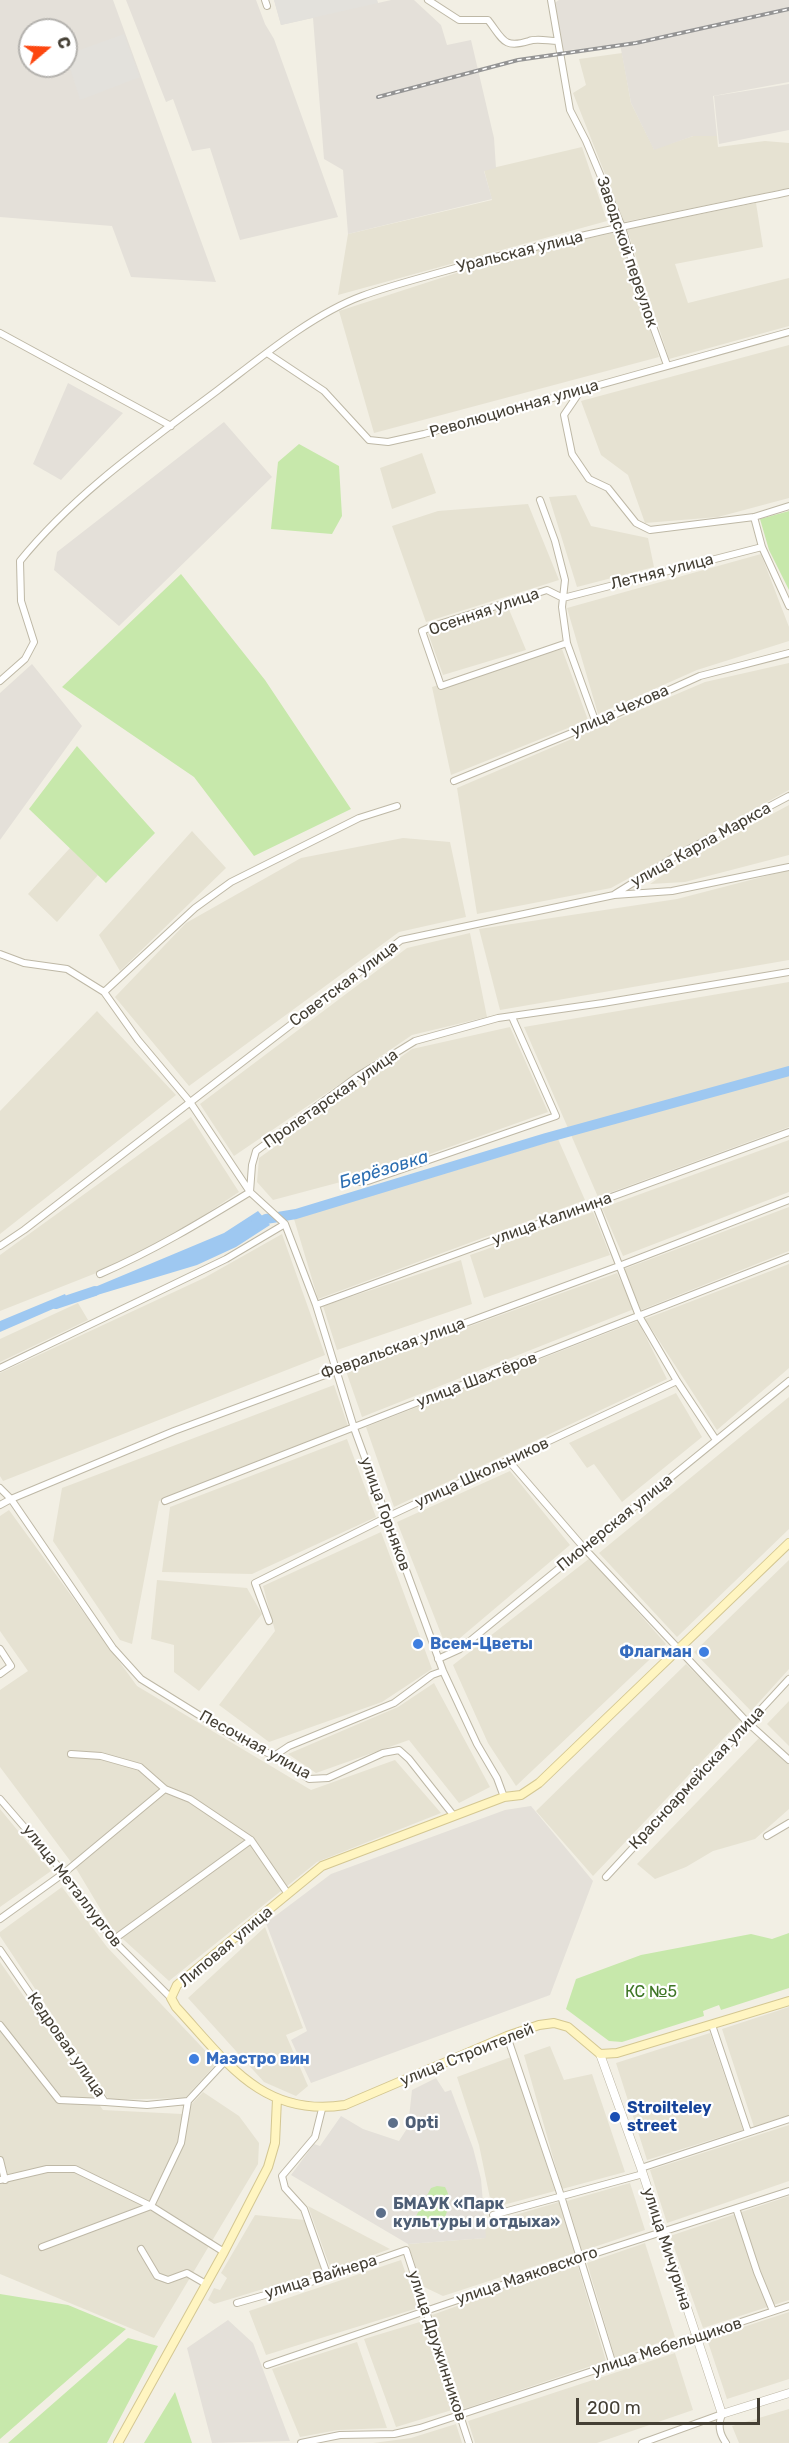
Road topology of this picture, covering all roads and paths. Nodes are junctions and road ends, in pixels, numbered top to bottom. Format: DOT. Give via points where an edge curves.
graph roads {
  1 [pos="428,0"];
  2 [pos="551,0"];
  3 [pos="557,41"];
  4 [pos="789,192"];
  5 [pos="622,227"];
  6 [pos="789,332"];
  7 [pos="0,333"];
  8 [pos="267,353"];
  9 [pos="667,365"];
  10 [pos="581,390"];
  11 [pos="171,426"];
  12 [pos="540,500"];
  13 [pos="789,506"];
  14 [pos="754,517"];
  15 [pos="762,547"];
  16 [pos="563,598"];
  17 [pos="789,606"];
  18 [pos="567,643"];
  19 [pos="789,653"];
  20 [pos="0,681"];
  21 [pos="596,723"];
  22 [pos="454,781"];
  23 [pos="789,796"];
  24 [pos="397,806"];
  25 [pos="789,867"];
  26 [pos="614,895"];
  27 [pos="0,954"];
  28 [pos="789,972"];
  29 [pos="104,992"];
  30 [pos="512,1017"];
  31 [pos="190,1102"];
  32 [pos="789,1132"];
  33 [pos="346,1180"];
  34 [pos="250,1192"];
  35 [pos="789,1200"];
  36 [pos="595,1203"];
  37 [pos="285,1224"];
  38 [pos="0,1246"];
  39 [pos="789,1257"];
  40 [pos="619,1266"];
  41 [pos="100,1274"];
  42 [pos="316,1305"];
  43 [pos="639,1316"];
  44 [pos="0,1368"];
  45 [pos="337,1370"];
  46 [pos="789,1381"];
  47 [pos="677,1382"];
  48 [pos="354,1428"];
  49 [pos="716,1440"];
  50 [pos="508,1460"];
  51 [pos="0,1488"];
  52 [pos="11,1499"];
  53 [pos="165,1501"];
  54 [pos="0,1505"];
  55 [pos="387,1517"];
  56 [pos="789,1543"];
  57 [pos="584,1548"];
  58 [pos="269,1621"];
  59 [pos="0,1649"];
  60 [pos="680,1649"];
  61 [pos="438,1659"];
  62 [pos="443,1671"];
  63 [pos="0,1674"];
  64 [pos="789,1679"];
  65 [pos="747,1722"];
  66 [pos="71,1755"];
  67 [pos="274,1756"];
  68 [pos="789,1760"];
  69 [pos="165,1789"];
  70 [pos="504,1797"];
  71 [pos="0,1799"];
  72 [pos="454,1816"];
  73 [pos="789,1823"];
  74 [pos="767,1836"];
  75 [pos="251,1840"];
  76 [pos="64,1873"];
  77 [pos="606,1877"];
  78 [pos="288,1894"];
  79 [pos="0,1919"];
  80 [pos="112,1940"];
  81 [pos="0,1950"];
  82 [pos="171,1998"];
  83 [pos="789,2001"];
  84 [pos="0,2025"];
  85 [pos="712,2025"];
  86 [pos="507,2036"];
  87 [pos="600,2054"];
  88 [pos="226,2061"];
  89 [pos="277,2099"];
  90 [pos="188,2101"];
  91 [pos="105,2102"];
  92 [pos="322,2109"];
  93 [pos="789,2119"];
  94 [pos="748,2132"];
  95 [pos="0,2160"];
  96 [pos="642,2171"];
  97 [pos="3,2180"];
  98 [pos="789,2191"];
  99 [pos="561,2196"];
  100 [pos="151,2206"];
  101 [pos="736,2208"];
  102 [pos="493,2215"];
  103 [pos="661,2232"];
  104 [pos="42,2247"];
  105 [pos="141,2249"];
  106 [pos="406,2250"];
  107 [pos="224,2252"];
  108 [pos="580,2258"];
  109 [pos="328,2277"];
  110 [pos="206,2284"];
  111 [pos="237,2303"];
  112 [pos="789,2306"];
  113 [pos="426,2311"];
  114 [pos="773,2312"];
  115 [pos="696,2338"];
  116 [pos="613,2365"];
  117 [pos="267,2366"];
  118 [pos="789,2393"];
  119 [pos="722,2414"];
  120 [pos="460,2416"];
  121 [pos="118,2443"];
  122 [pos="301,2443"];
  123 [pos="469,2443"];
  124 [pos="642,2443"];
  125 [pos="726,2443"];
  1 -- 3 [label="street" via="459,20 488,20 513,45 529,40"];
  2 -- 3 [label="street, Заводской переулок"];
  3 -- 5 [label="street, Заводской переулок" via="570,110"];
  4 -- 5 [label="street, Уральская улица"];
  5 -- 8 [label="street, Уральская улица" via="519,250 363,295 338,306"];
  5 -- 9 [label="street, Заводской переулок"];
  6 -- 9 [label="street, Революционная улица"];
  7 -- 11 [label="street"];
  8 -- 10 [label="street, Революционная улица" via="324,391 369,440 388,442 424,435"];
  8 -- 11 [label="street, Уральская улица"];
  9 -- 10 [label="street, Революционная улица"];
  10 -- 14 [label="street" via="564,415 572,454 589,479 608,488 636,523 650,530"];
  11 -- 20 [label="street, Уральская улица" via="54,522 20,561 21,601 34,642 25,659"];
  12 -- 16 [label="street" via="566,580"];
  13 -- 14 [label="street"];
  14 -- 15 [label="street"];
  15 -- 16 [label="street, Летняя улица"];
  15 -- 17 [label="street"];
  16 -- 18 [label="street"];
  16 -- 18 [label="street, Осенняя улица" via="547,590 423,631 441,686"];
  18 -- 21 [label="street"];
  19 -- 21 [label="street, улица Чехова" via="700,676"];
  21 -- 22 [label="street, улица Чехова"];
  23 -- 26 [label="street, улица Карла Маркса" via="676,856"];
  24 -- 29 [label="street" via="359,818 231,882 195,908"];
  25 -- 26 [label="street, Советская улица" via="672,891"];
  26 -- 31 [label="street, Советская улица" via="401,940"];
  27 -- 29 [label="street" via="24,963 67,969"];
  28 -- 30 [label="street, Пролетарская улица"];
  29 -- 31 [label="street"];
  30 -- 33 [label="street" via="556,1116 368,1181"];
  30 -- 34 [label="street, Пролетарская улица" via="416,1041 358,1076 256,1151"];
  31 -- 34 [label="street"];
  31 -- 38 [label="street, Советская улица"];
  32 -- 36 [label="street, улица Калинина"];
  34 -- 37 [label="street"];
  34 -- 41 [label="street" via="162,1245"];
  35 -- 40 [label="street, Февральская улица"];
  36 -- 40 [label="street"];
  36 -- 42 [label="street, улица Калинина"];
  37 -- 42 [label="street, улица Горняков"];
  37 -- 44 [label="street" via="226,1259"];
  39 -- 43 [label="street, улица Шахтёров"];
  40 -- 43 [label="street"];
  40 -- 45 [label="street, Февральская улица"];
  42 -- 45 [label="street, улица Горняков"];
  43 -- 47 [label="street"];
  43 -- 48 [label="street, улица Шахтёров"];
  45 -- 48 [label="street, улица Горняков"];
  45 -- 52 [label="street, Февральская улица" via="174,1431"];
  46 -- 49 [label="street, Пионерская улица"];
  47 -- 49 [label="street"];
  47 -- 50 [label="street, улица Школьников"];
  48 -- 53 [label="street, улица Шахтёров"];
  48 -- 55 [label="street, улица Горняков"];
  49 -- 57 [label="street, Пионерская улица"];
  50 -- 55 [label="street, улица Школьников"];
  50 -- 57 [label="street"];
  51 -- 52 [label="street, Песочная улица"];
  52 -- 54 [label="street, Февральская улица"];
  52 -- 67 [label="street, Песочная улица" via="113,1648 141,1679 236,1738"];
  55 -- 58 [label="street, улица Школьников" via="255,1583"];
  55 -- 61 [label="street, улица Горняков"];
  56 -- 60 [label="main road, Липовая улица"];
  57 -- 60 [label="street"];
  57 -- 61 [label="street, Пионерская улица" via="460,1649"];
  59 -- 63 [label="street" via="12,1666"];
  60 -- 65 [label="street"];
  60 -- 70 [label="main road, Липовая улица" via="539,1783 521,1795"];
  61 -- 62 [label="street, улица Горняков"];
  62 -- 67 [label="street" via="394,1703 289,1746"];
  62 -- 70 [label="street, улица Горняков"];
  64 -- 65 [label="street, Красноармейская улица"];
  65 -- 68 [label="street"];
  65 -- 77 [label="street, Красноармейская улица"];
  66 -- 69 [label="street" via="101,1756 140,1767"];
  67 -- 72 [label="street, Песочная улица" via="309,1779 328,1778 383,1753 399,1750"];
  69 -- 75 [label="street" via="190,1798"];
  69 -- 76 [label="street"];
  70 -- 72 [label="main road, Липовая улица"];
  71 -- 76 [label="street, улица Металлургов"];
  72 -- 78 [label="main road, Липовая улица" via="322,1866"];
  73 -- 74 [label="street"];
  75 -- 78 [label="street"];
  75 -- 80 [label="street"];
  76 -- 79 [label="street"];
  76 -- 80 [label="street, улица Металлургов"];
  78 -- 82 [label="main road, Липовая улица" via="177,1985"];
  80 -- 82 [label="street, улица Металлургов"];
  81 -- 91 [label="street, Кедровая улица"];
  82 -- 88 [label="main road, Липовая улица"];
  83 -- 85 [label="main road"];
  84 -- 91 [label="street" via="59,2100"];
  85 -- 87 [label="main road" via="617,2053"];
  85 -- 94 [label="street"];
  86 -- 87 [label="main road, улица Строителей" via="554,2023 568,2027"];
  86 -- 92 [label="main road, улица Строителей" via="345,2105"];
  86 -- 99 [label="street"];
  87 -- 96 [label="street, улица Мичурина"];
  88 -- 89 [label="main road, Липовая улица" via="250,2085"];
  88 -- 90 [label="street"];
  89 -- 92 [label="main road, улица Строителей"];
  89 -- 107 [label="main road" via="275,2143 268,2167"];
  90 -- 91 [label="street, Кедровая улица"];
  90 -- 100 [label="street" via="181,2143"];
  92 -- 109 [label="street" via="315,2137 282,2176 285,2188 304,2208"];
  93 -- 94 [label="street"];
  94 -- 96 [label="street"];
  95 -- 97 [label="street"];
  96 -- 99 [label="street"];
  96 -- 103 [label="street, улица Мичурина"];
  97 -- 100 [label="street" via="47,2169 75,2169"];
  98 -- 101 [label="street, улица Маяковского"];
  99 -- 102 [label="street"];
  99 -- 108 [label="street"];
  100 -- 104 [label="street"];
  100 -- 107 [label="street"];
  101 -- 103 [label="street, улица Маяковского"];
  101 -- 114 [label="street"];
  103 -- 108 [label="street, улица Маяковского"];
  103 -- 115 [label="street, улица Мичурина"];
  105 -- 110 [label="street" via="157,2276 168,2280 187,2273"];
  106 -- 109 [label="street, улица Вайнера"];
  106 -- 113 [label="street, улица Дружинников"];
  107 -- 110 [label="main road"];
  108 -- 113 [label="street, улица Маяковского"];
  108 -- 116 [label="street"];
  109 -- 111 [label="street, улица Вайнера"];
  110 -- 121 [label="main road"];
  112 -- 114 [label="street, улица Мебельщиков"];
  113 -- 117 [label="street, улица Маяковского"];
  113 -- 120 [label="street, улица Дружинников"];
  114 -- 115 [label="street, улица Мебельщиков"];
  115 -- 116 [label="street, улица Мебельщиков"];
  115 -- 119 [label="street, улица Мичурина"];
  116 -- 120 [label="street, улица Мебельщиков"];
  118 -- 119 [label="street"];
  119 -- 124 [label="street"];
  119 -- 125 [label="street, улица Мичурина" via="718,2423"];
  120 -- 122 [label="street, улица Мебельщиков" via="394,2434 340,2435"];
  120 -- 123 [label="street, улица Дружинников"];
}
